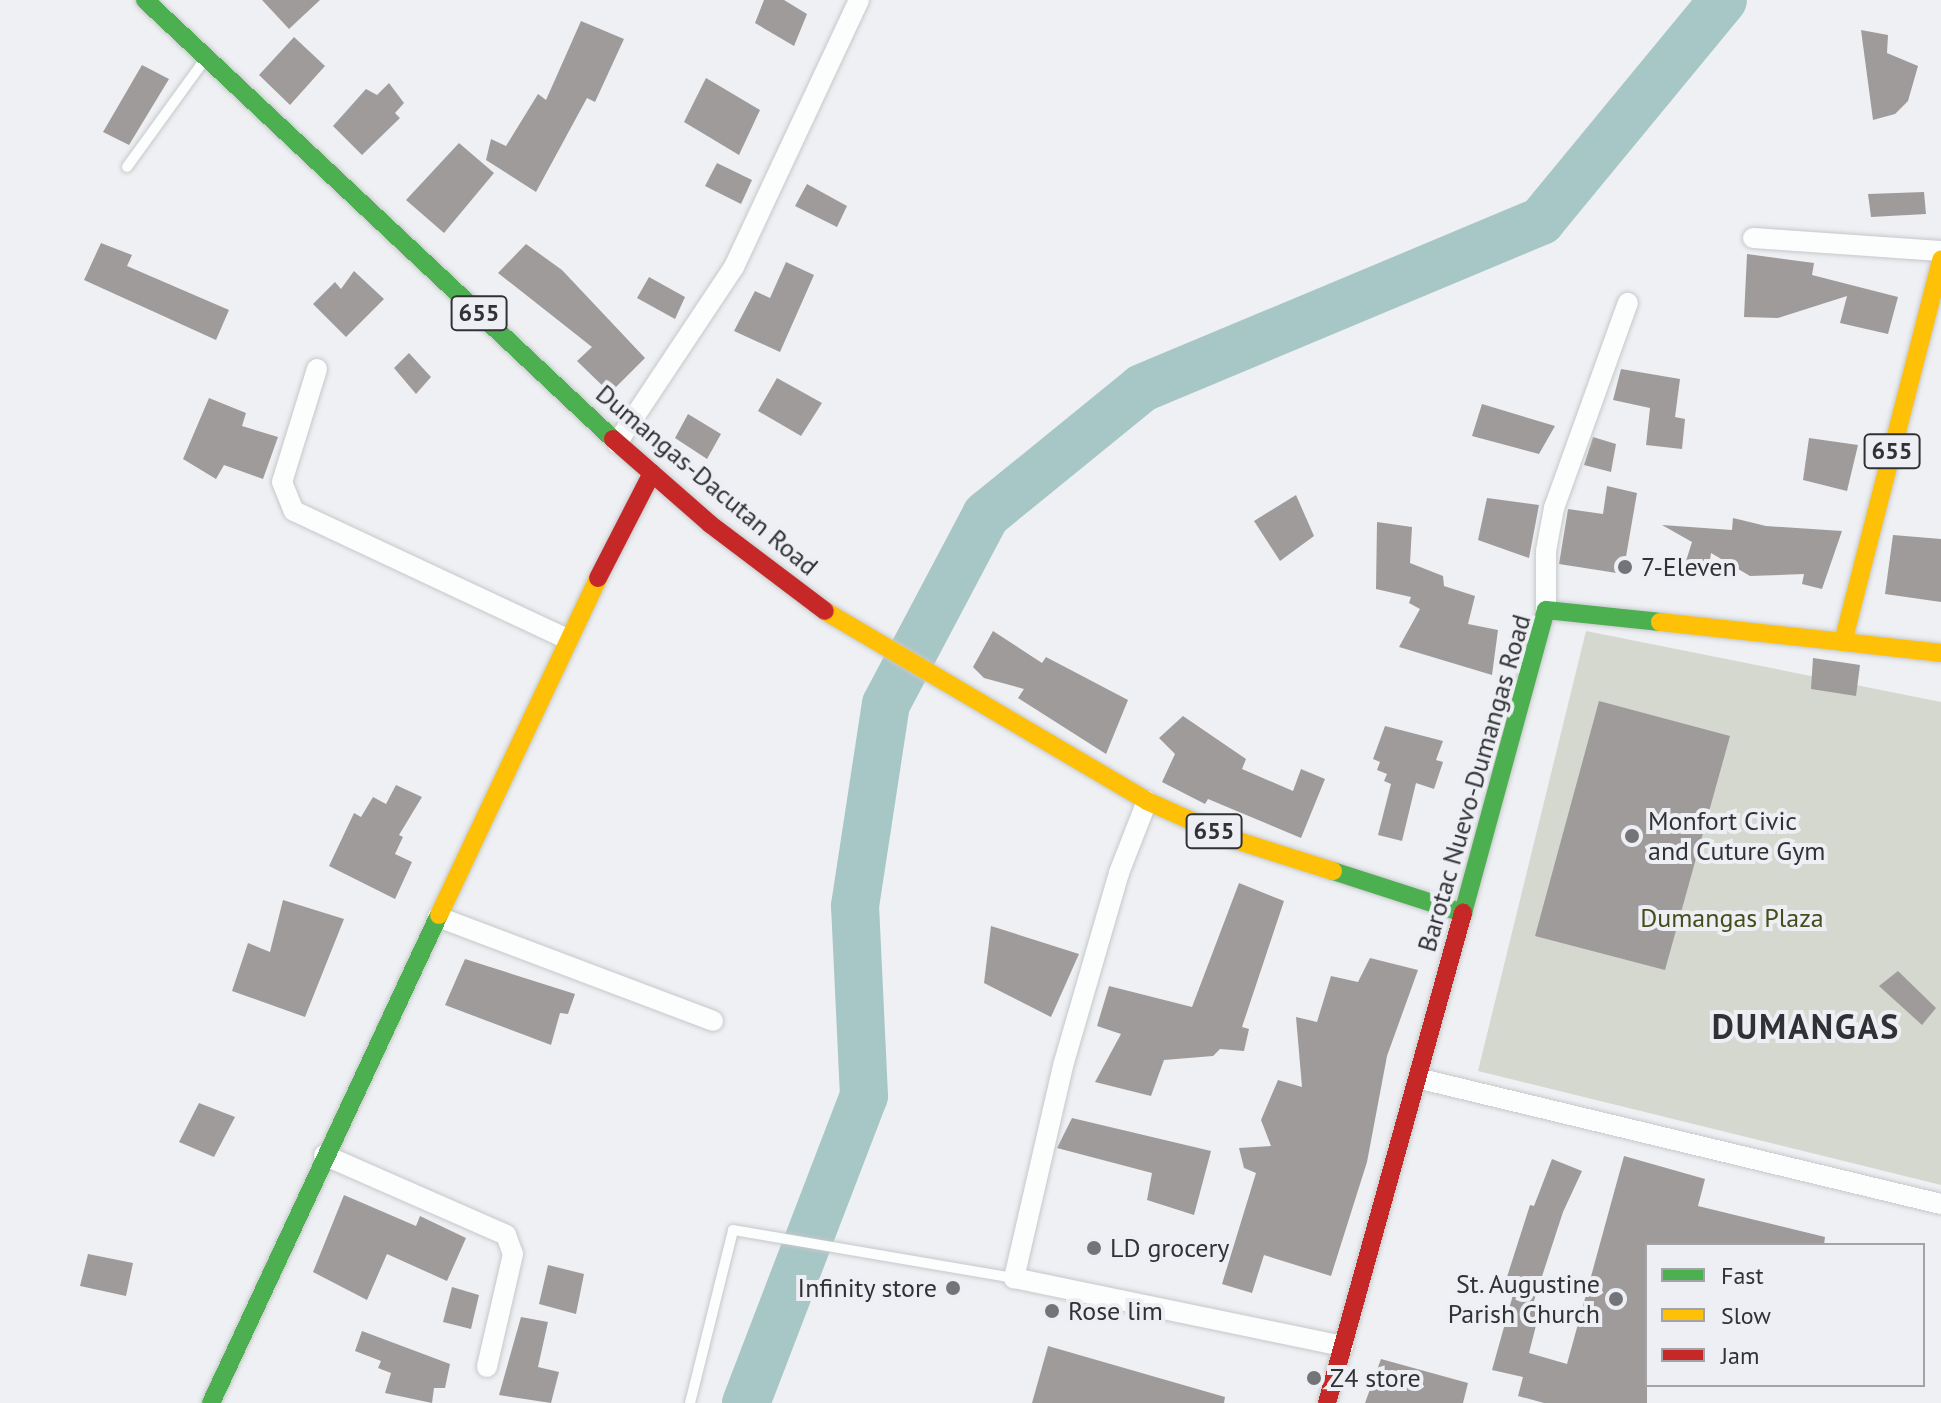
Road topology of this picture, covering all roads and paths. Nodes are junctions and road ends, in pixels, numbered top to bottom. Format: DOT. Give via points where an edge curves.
graph roads {
  1 [pos="145,0"];
  2 [pos="859,0"];
  3 [pos="207,57"];
  4 [pos="127,167"];
  5 [pos="1753,238"];
  6 [pos="1941,251"];
  7 [pos="1941,259"];
  8 [pos="1628,303"];
  9 [pos="317,369"];
  10 [pos="617,443"];
  11 [pos="652,473"];
  12 [pos="1546,610"];
  13 [pos="567,639"];
  14 [pos="1843,642"];
  15 [pos="1941,653"];
  16 [pos="1147,801"];
  17 [pos="1463,913"];
  18 [pos="438,917"];
  19 [pos="713,1021"];
  20 [pos="1421,1079"];
  21 [pos="324,1155"];
  22 [pos="1941,1204"];
  23 [pos="1014,1278"];
  24 [pos="1343,1346"];
  25 [pos="487,1367"];
  26 [pos="211,1403"];
  27 [pos="690,1403"];
  28 [pos="1327,1403"];
  1 -- 3 [label="main road, Dumangas-Dacutan Road / 655"];
  2 -- 10 [label="street" via="734,267"];
  3 -- 4 [label="lane"];
  3 -- 10 [label="main road, Dumangas-Dacutan Road / 655"];
  5 -- 6 [label="street"];
  7 -- 14 [label="main road, 655"];
  8 -- 12 [label="street" via="1554,508 1546,551"];
  9 -- 13 [label="street" via="282,482 294,511"];
  10 -- 11 [label="main road, Dumangas-Dacutan Road / 655"];
  11 -- 13 [label="main road"];
  11 -- 16 [label="main road, Dumangas-Dacutan Road / 655" via="825,611"];
  12 -- 14 [label="main road, Barotac Nuevo-Dumangas Road"];
  12 -- 17 [label="main road, Barotac Nuevo-Dumangas Road"];
  13 -- 18 [label="main road"];
  14 -- 15 [label="main road, Barotac Nuevo-Dumangas Road"];
  16 -- 17 [label="main road, Dumangas-Dacutan Road / 655" via="1232,839"];
  16 -- 23 [label="street" via="1119,873 1063,1066"];
  17 -- 20 [label="main road, Barotac Nuevo-Dumangas Road"];
  18 -- 19 [label="street"];
  18 -- 21 [label="main road"];
  20 -- 22 [label="street"];
  20 -- 24 [label="main road, Barotac Nuevo-Dumangas Road"];
  21 -- 25 [label="street" via="506,1235 513,1254"];
  21 -- 26 [label="main road"];
  23 -- 24 [label="street"];
  23 -- 27 [label="lane" via="733,1230"];
  24 -- 28 [label="main road, Barotac Nuevo-Dumangas Road"];
}
